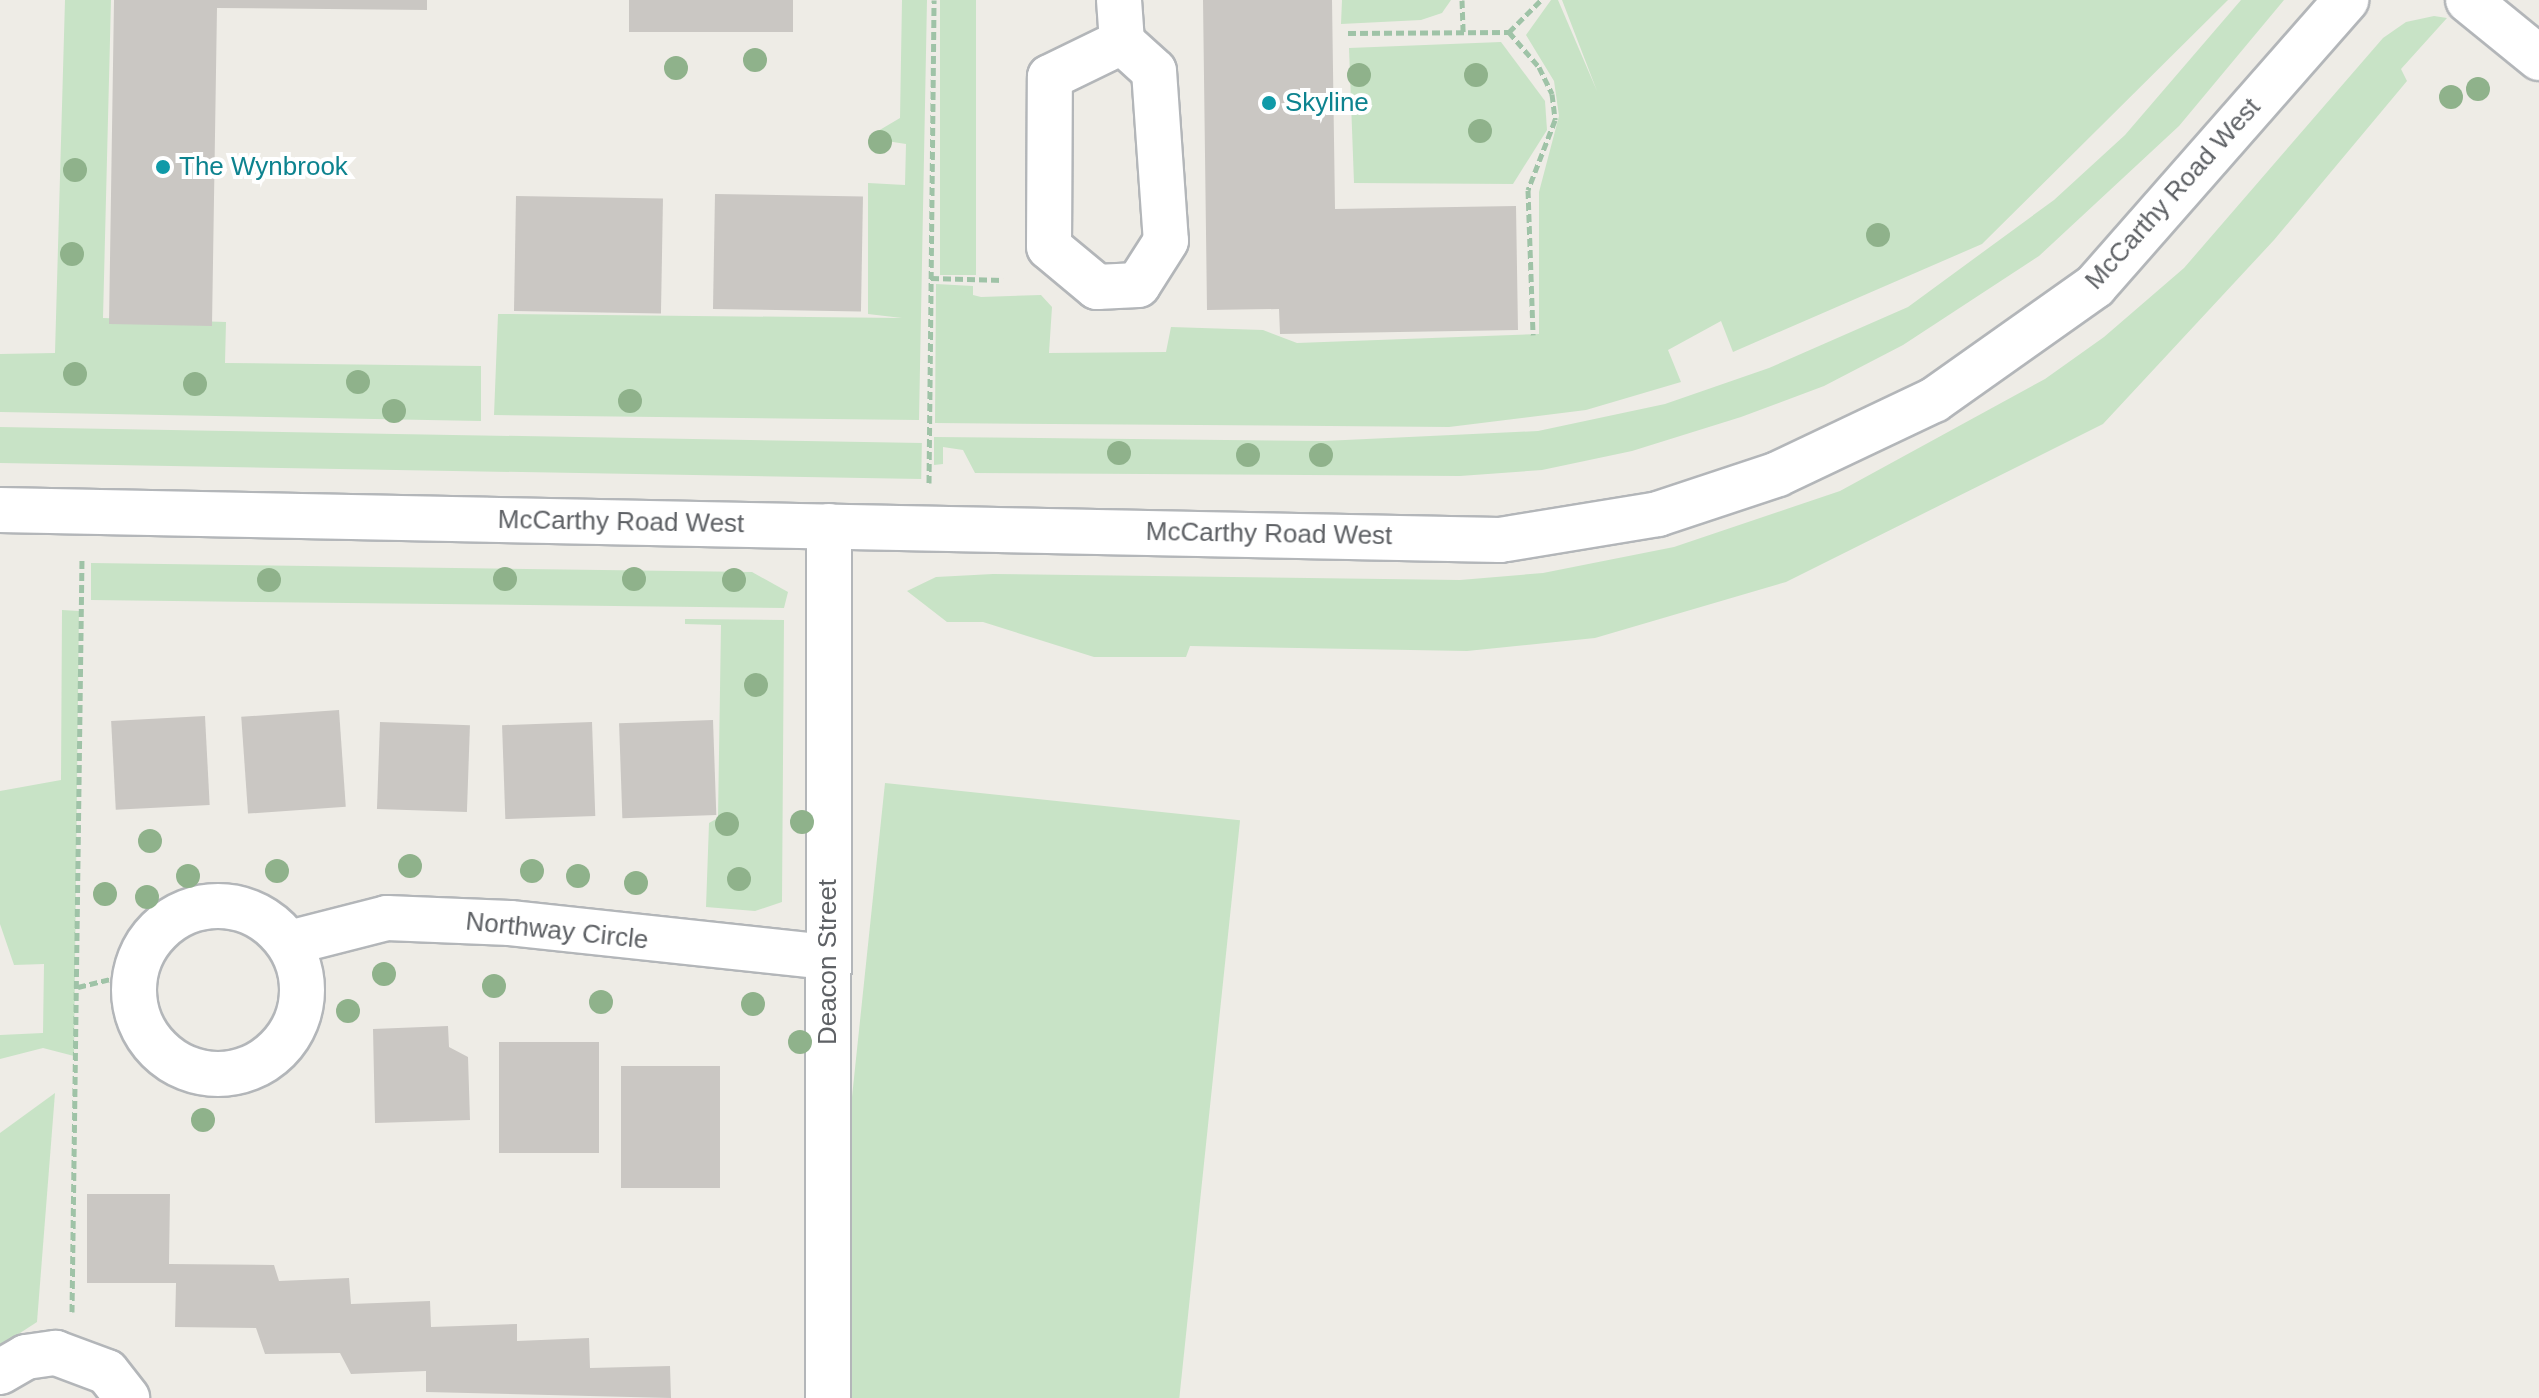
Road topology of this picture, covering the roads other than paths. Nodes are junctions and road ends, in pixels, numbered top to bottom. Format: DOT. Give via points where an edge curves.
graph roads {
  1 [pos="2346,0"];
  2 [pos="2468,0"];
  3 [pos="1120,21"];
  4 [pos="2539,58"];
  5 [pos="0,510"];
  6 [pos="829,526"];
  7 [pos="289,943"];
  8 [pos="828,957"];
  9 [pos="0,1372"];
  10 [pos="127,1398"];
  11 [pos="828,1398"];
  1 -- 6 [label="street, McCarthy Road West" via="2095,286 1934,400 1778,474 1658,514 1500,540"];
  2 -- 4 [label="street"];
  3 -- 3 [label="street" via="1050,77 1049,247 1097,287 1138,285 1166,241 1154,71"];
  5 -- 6 [label="street, McCarthy Road West"];
  6 -- 8 [label="street, Deacon Street"];
  7 -- 7 [label="street" via="269,921 243,908 202,906 174,917 152,936 135,973 136,1014 149,1040 185,1068 236,1072 263,1061 293,1028 303,1000 301,971"];
  7 -- 8 [label="street, Northway Circle" via="387,918 510,923"];
  8 -- 11 [label="street, Deacon Street"];
  9 -- 10 [label="street" via="26,1357 56,1353 107,1372"];
}
